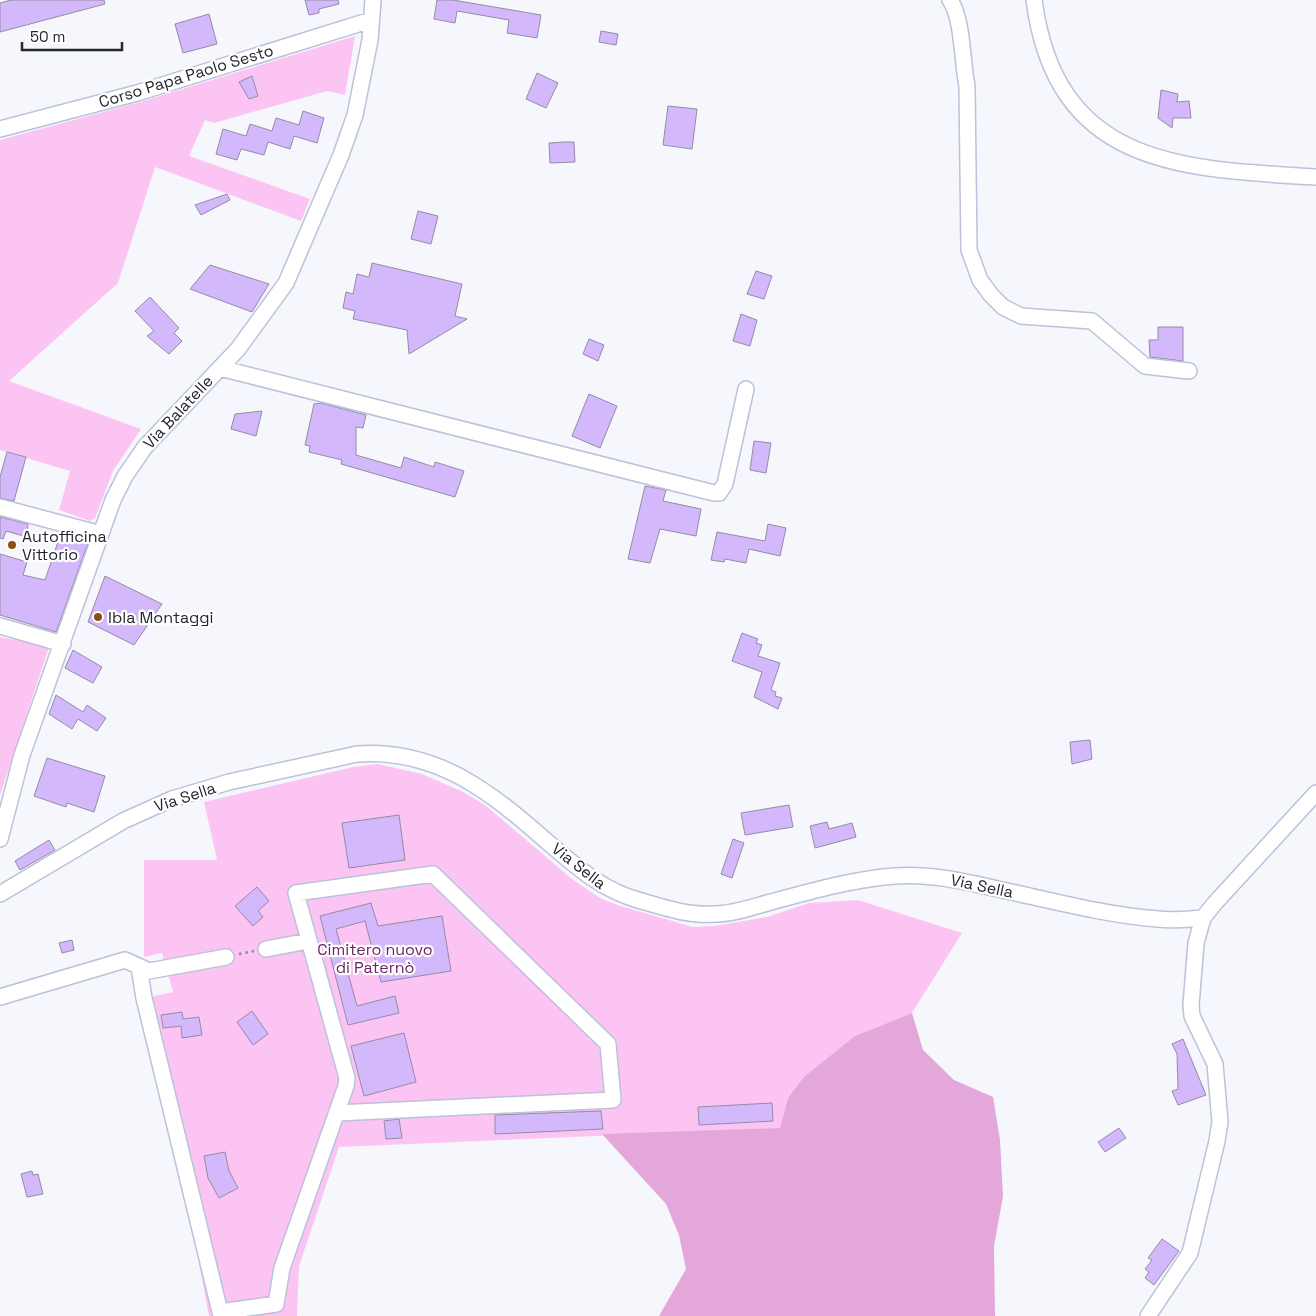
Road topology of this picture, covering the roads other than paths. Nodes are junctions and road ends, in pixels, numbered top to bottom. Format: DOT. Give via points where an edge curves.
graph roads {
  1 [pos="373,0"];
  2 [pos="950,0"];
  3 [pos="1034,0"];
  4 [pos="371,20"];
  5 [pos="0,129"];
  6 [pos="1316,177"];
  7 [pos="220,368"];
  8 [pos="1189,371"];
  9 [pos="746,389"];
  10 [pos="0,507"];
  11 [pos="101,534"];
  12 [pos="0,626"];
  13 [pos="63,644"];
  14 [pos="1316,793"];
  15 [pos="0,834"];
  16 [pos="0,894"];
  17 [pos="1203,918"];
  18 [pos="308,941"];
  19 [pos="266,949"];
  20 [pos="226,957"];
  21 [pos="139,967"];
  22 [pos="0,997"];
  23 [pos="337,1113"];
  24 [pos="1148,1316"];
  1 -- 4 [label="street, Via Balatelle"];
  2 -- 8 [label="street" via="958,21 967,86 969,250 980,280 1003,307 1021,316 1092,321 1145,366"];
  3 -- 6 [label="street" via="1041,42 1052,70 1091,123 1118,141 1183,166 1220,172"];
  4 -- 5 [label="street, Corso Papa Paolo Sesto" via="137,93"];
  4 -- 7 [label="street, Via Balatelle" via="364,78 355,115 286,283 238,349"];
  7 -- 9 [label="street" via="714,493 719,493 725,484"];
  7 -- 11 [label="street, Via Balatelle" via="145,447 117,492"];
  10 -- 11 [label="street"];
  11 -- 13 [label="street, Via Balatelle"];
  12 -- 13 [label="street"];
  13 -- 15 [label="street, Via Balatelle" via="22,754"];
  14 -- 17 [label="street"];
  16 -- 17 [label="street, Via Sella" via="122,822 172,799 229,782 374,752 407,755 464,778 510,809 603,886 636,900 678,910 714,914 732,912 817,890 915,875 946,878 1124,916 1161,920"];
  17 -- 24 [label="street" via="1196,943 1191,1005 1192,1016 1215,1064 1220,1122 1214,1161 1190,1253"];
  18 -- 19 [label="street"];
  18 -- 23 [label="street" via="347,1078"];
  18 -- 23 [label="street" via="296,893 433,874 608,1044 613,1100"];
  20 -- 21 [label="street" via="148,972"];
  21 -- 22 [label="street" via="124,960"];
  21 -- 23 [label="street" via="220,1312 276,1304 282,1268"];
}
